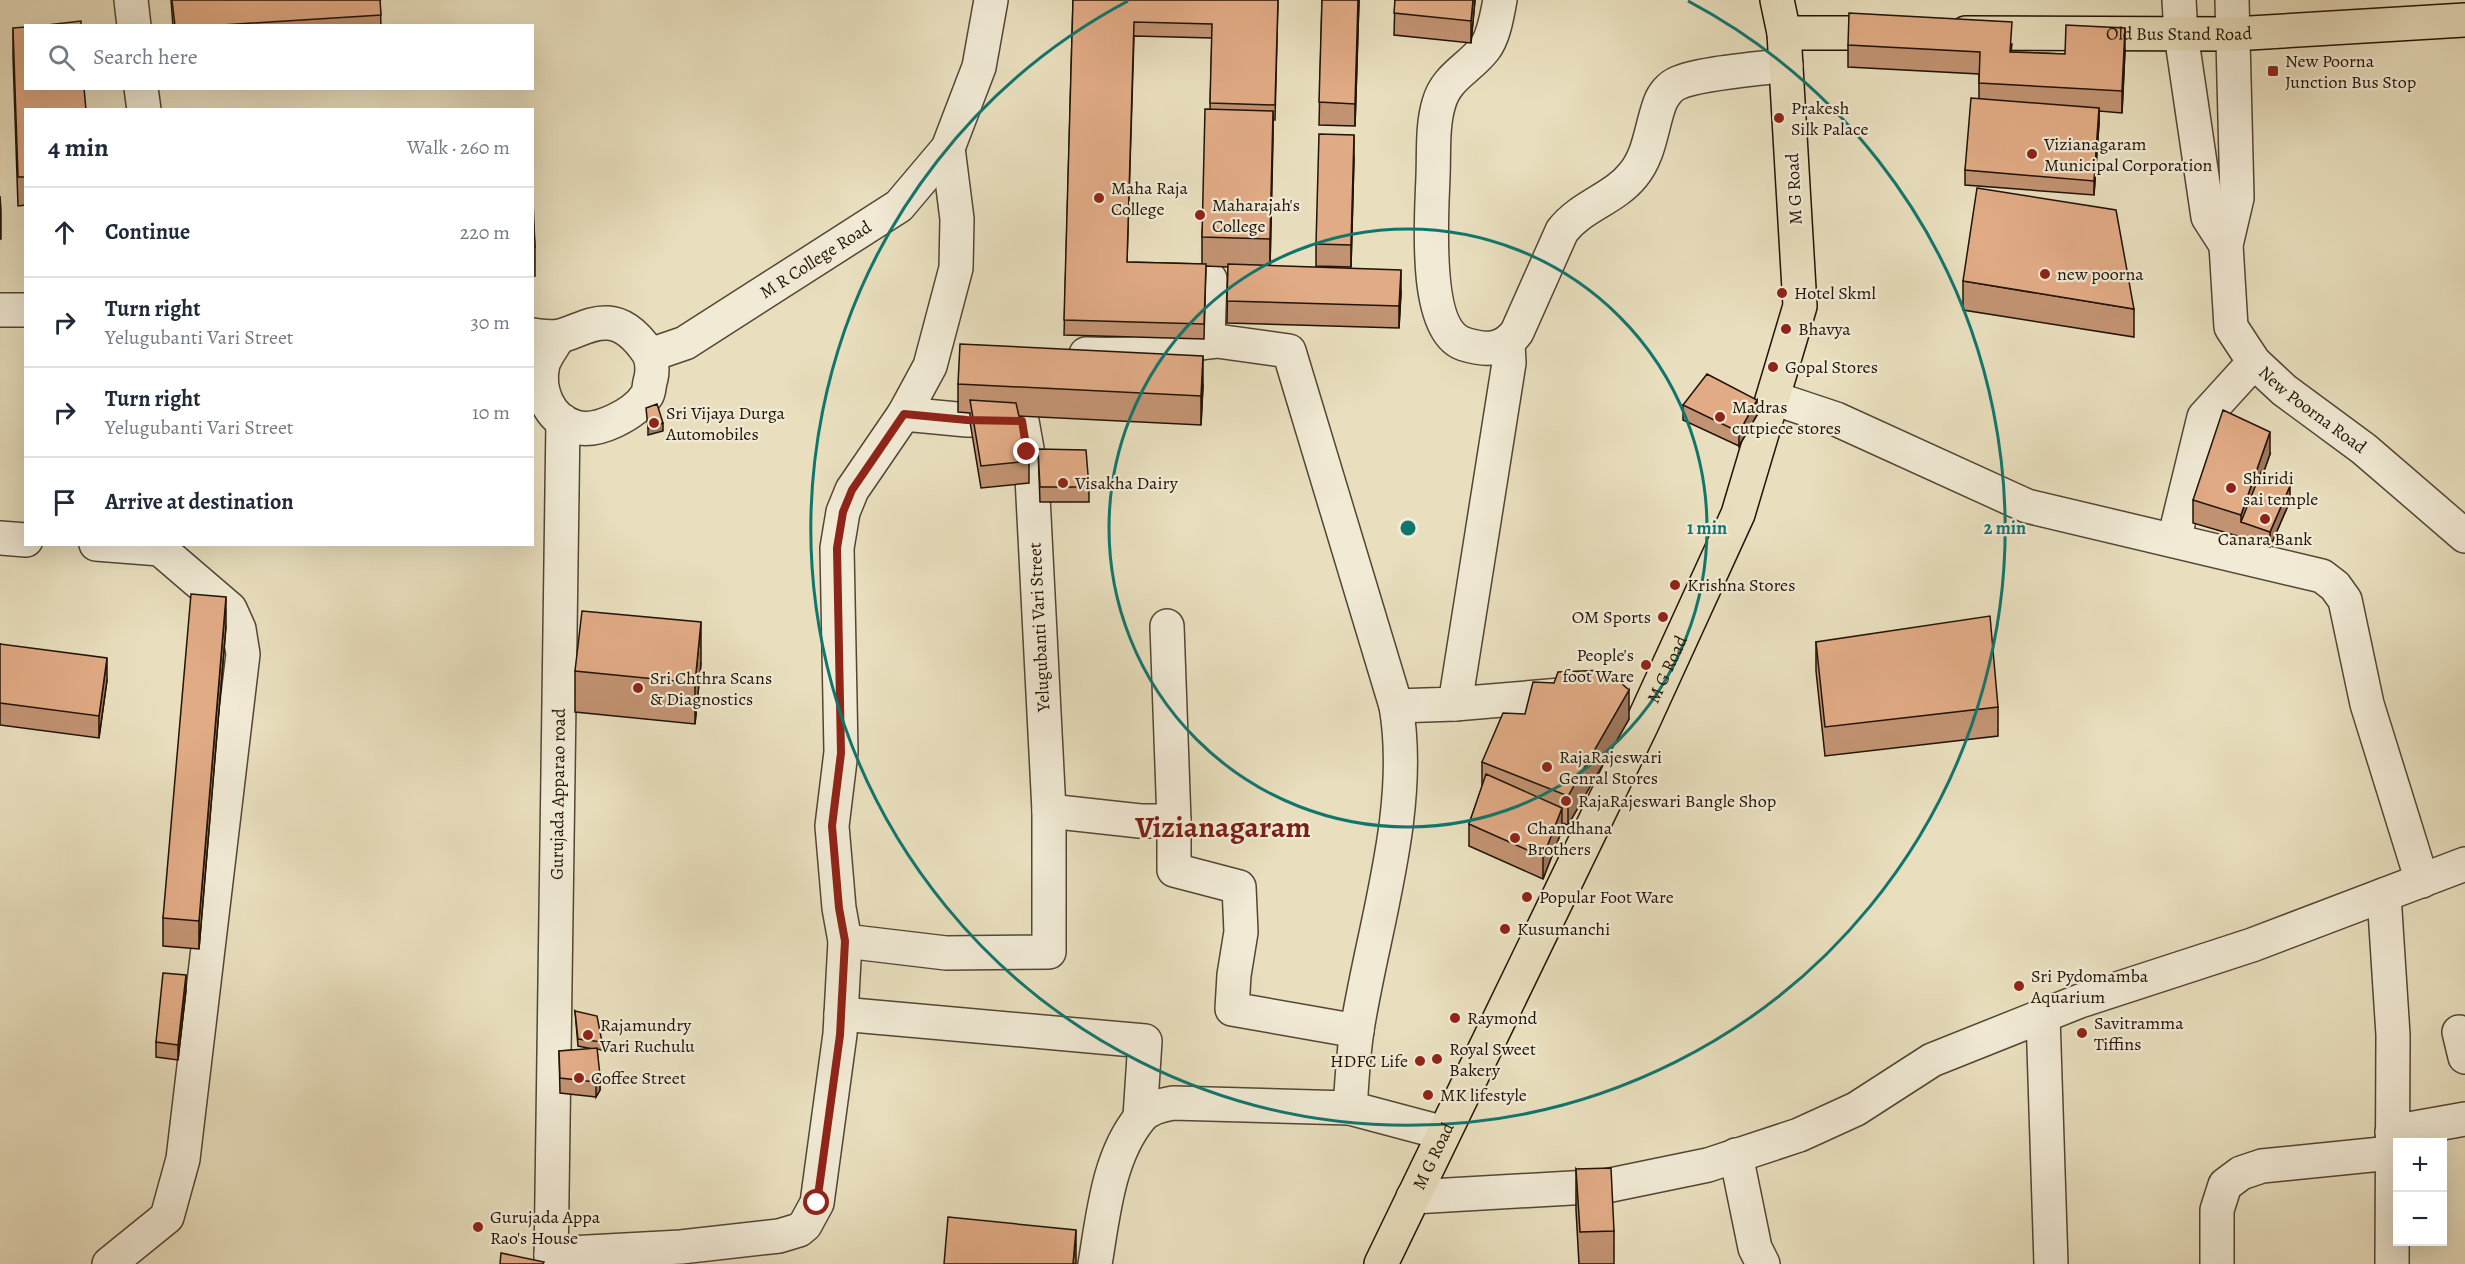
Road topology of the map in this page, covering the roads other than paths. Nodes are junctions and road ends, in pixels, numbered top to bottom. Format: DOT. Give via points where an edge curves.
graph roads {
  1 [pos="131,0"];
  2 [pos="991,0"];
  3 [pos="1500,0"];
  4 [pos="1777,0"];
  5 [pos="2179,0"];
  6 [pos="2232,0"];
  7 [pos="2465,20"];
  8 [pos="134,24"];
  9 [pos="1784,33"];
  10 [pos="2181,34"];
  11 [pos="2233,34"];
  12 [pos="1786,65"];
  13 [pos="141,90"];
  14 [pos="144,108"];
  15 [pos="948,148"];
  16 [pos="2226,245"];
  17 [pos="1210,279"];
  18 [pos="0,310"];
  19 [pos="24,310"];
  20 [pos="546,336"];
  21 [pos="1199,343"];
  22 [pos="1508,343"];
  23 [pos="935,345"];
  24 [pos="970,347"];
  25 [pos="1050,352"];
  26 [pos="650,355"];
  27 [pos="2254,362"];
  28 [pos="1773,398"];
  29 [pos="904,414"];
  30 [pos="563,421"];
  31 [pos="2465,536"];
  32 [pos="0,538"];
  33 [pos="24,540"];
  34 [pos="2174,540"];
  35 [pos="139,546"];
  36 [pos="160,547"];
  37 [pos="1167,626"];
  38 [pos="1455,704"];
  39 [pos="1396,706"];
  40 [pos="1642,724"];
  41 [pos="1049,811"];
  42 [pos="1174,821"];
  43 [pos="2465,864"];
  44 [pos="2422,881"];
  45 [pos="2384,895"];
  46 [pos="845,941"];
  47 [pos="841,1014"];
  48 [pos="2043,1016"];
  49 [pos="1357,1031"];
  50 [pos="1350,1108"];
  51 [pos="1140,1117"];
  52 [pos="2465,1119"];
  53 [pos="1444,1133"];
  54 [pos="2392,1142"];
  55 [pos="1736,1155"];
  56 [pos="1413,1197"];
  57 [pos="551,1259"];
  58 [pos="109,1264"];
  59 [pos="1095,1264"];
  60 [pos="1381,1264"];
  61 [pos="1763,1264"];
  62 [pos="2051,1264"];
  63 [pos="2217,1264"];
  64 [pos="2391,1264"];
  1 -- 8 [label="street"];
  2 -- 15 [label="street, M R College Road" via="979,67"];
  3 -- 22 [label="street" via="1489,42 1453,77 1438,103 1431,254 1441,314 1449,332 1461,343 1477,347 1502,347"];
  4 -- 9 [label="main road, M G Road"];
  5 -- 10 [label="street"];
  6 -- 11 [label="street"];
  7 -- 11 [label="main road, Old Bus Stand Road"];
  9 -- 10 [label="main road, Old Bus Stand Road"];
  9 -- 12 [label="main road, M G Road"];
  10 -- 11 [label="main road, Old Bus Stand Road"];
  10 -- 16 [label="street" via="2208,217"];
  11 -- 16 [label="street" via="2237,198"];
  12 -- 22 [label="street" via="1694,79 1668,90 1645,157 1635,174 1625,185 1570,219 1517,332"];
  12 -- 28 [label="main road, M G Road" via="1800,306"];
  13 -- 14 [label="street"];
  15 -- 23 [label="street" via="957,219 956,268"];
  15 -- 26 [label="street, M R College Road" via="899,206 685,343"];
  16 -- 27 [label="street, New Poorna Road" via="2232,327"];
  17 -- 21 [label="street" via="1208,336"];
  18 -- 19 [label="street"];
  20 -- 26 [label="street" via="609,323 639,340"];
  20 -- 30 [label="street" via="540,386 548,406"];
  21 -- 25 [label="street" via="1180,350"];
  21 -- 39 [label="street" via="1217,341 1289,351"];
  22 -- 38 [label="street" via="1509,363"];
  23 -- 24 [label="street"];
  23 -- 29 [label="street" via="930,366"];
  26 -- 30 [label="street" via="652,375 647,395 632,410 598,426 576,428"];
  27 -- 31 [label="street, New Poorna Road"];
  27 -- 34 [label="street" via="2205,417"];
  28 -- 34 [label="street" via="1836,419 2027,506"];
  28 -- 40 [label="main road, M G Road" via="1738,514"];
  29 -- 41 [label="street, Yelugubanti Vari Street" via="1022,421 1032,477"];
  29 -- 46 [label="street" via="852,490 843,512 837,548 841,753 832,826"];
  30 -- 57 [label="street, Gurujada Apparao road"];
  32 -- 33 [label="street"];
  34 -- 44 [label="street" via="2308,571 2335,586 2345,600 2367,704"];
  35 -- 36 [label="street"];
  36 -- 58 [label="street" via="230,609 239,629 243,654 183,1159 167,1217"];
  37 -- 42 [label="street"];
  38 -- 39 [label="street"];
  38 -- 40 [label="street" via="1564,694 1610,699"];
  39 -- 49 [label="street" via="1402,765 1384,899"];
  40 -- 53 [label="main road, M G Road"];
  41 -- 42 [label="street"];
  41 -- 46 [label="street, Yelugubanti Vari Street" via="1048,952 946,953"];
  42 -- 49 [label="street" via="1174,870 1239,886 1241,932 1232,1009"];
  43 -- 44 [label="street"];
  44 -- 45 [label="street"];
  45 -- 48 [label="street"];
  45 -- 54 [label="street" via="2393,1035"];
  46 -- 47 [label="street"];
  47 -- 51 [label="street" via="1145,1041"];
  47 -- 57 [label="street" via="817,1203 805,1225 779,1236"];
  48 -- 55 [label="street" via="1932,1060 1857,1109 1798,1135"];
  48 -- 62 [label="street"];
  49 -- 50 [label="street"];
  50 -- 51 [label="street" via="1173,1102"];
  50 -- 53 [label="street"];
  51 -- 59 [label="street" via="1108,1185"];
  52 -- 54 [label="street"];
  53 -- 56 [label="main road, M G Road"];
  54 -- 63 [label="street" via="2241,1173 2225,1185 2217,1210"];
  54 -- 64 [label="street"];
  55 -- 56 [label="street" via="1708,1165 1606,1186"];
  55 -- 61 [label="street" via="1755,1248"];
  56 -- 60 [label="main road, M G Road"];
}
